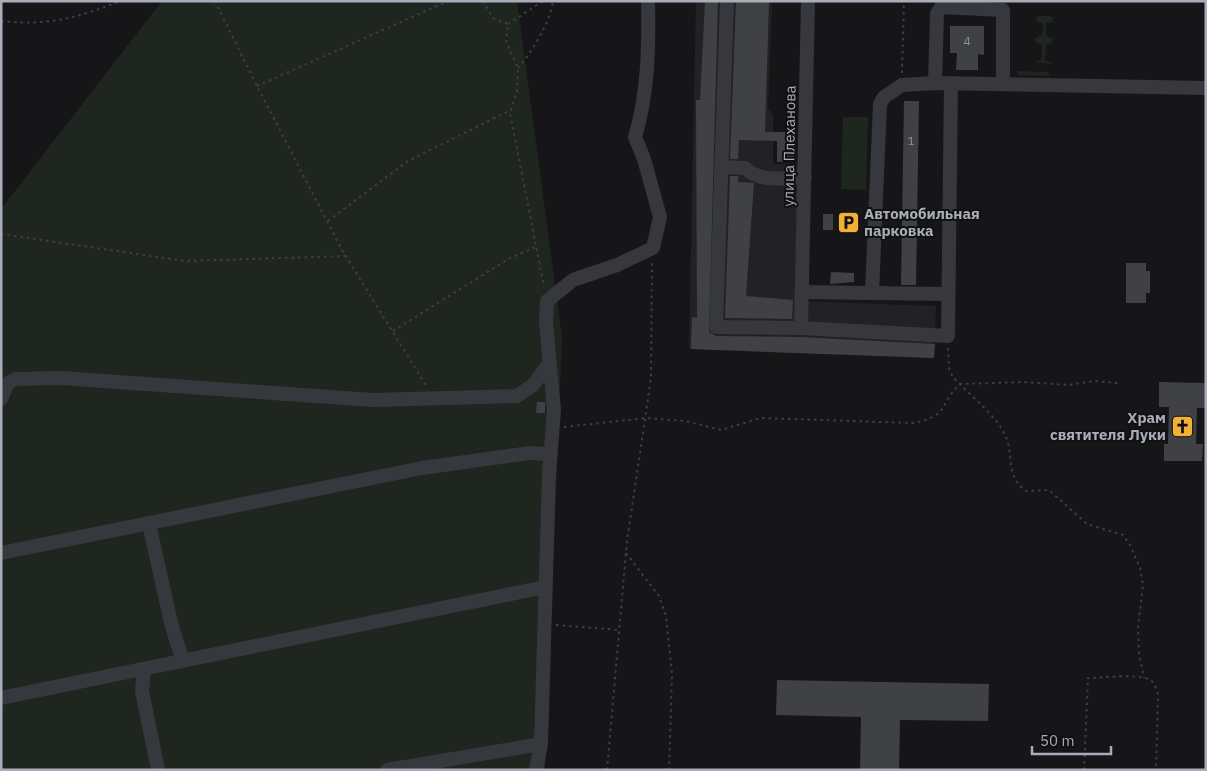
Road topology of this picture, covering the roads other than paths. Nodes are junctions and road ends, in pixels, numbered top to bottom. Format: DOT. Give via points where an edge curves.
graph roads {
  1 [pos="648,1"];
  2 [pos="727,1"];
  3 [pos="808,1"];
  4 [pos="935,83"];
  5 [pos="951,83"];
  6 [pos="1003,83"];
  7 [pos="1206,88"];
  8 [pos="721,167"];
  9 [pos="805,178"];
  10 [pos="802,292"];
  11 [pos="872,293"];
  12 [pos="948,294"];
  13 [pos="801,328"];
  14 [pos="549,364"];
  15 [pos="1,399"];
  16 [pos="550,454"];
  17 [pos="149,524"];
  18 [pos="1,553"];
  19 [pos="545,587"];
  20 [pos="183,661"];
  21 [pos="144,669"];
  22 [pos="1,698"];
  23 [pos="541,744"];
  24 [pos="158,770"];
  25 [pos="387,770"];
  26 [pos="536,770"];
  1 -- 14 [label="street" via="642,112 635,137 660,217 652,248 617,265 573,280 546,301"];
  2 -- 8 [label="street"];
  3 -- 9 [label="street, улица Плеханова"];
  4 -- 5 [label="street"];
  4 -- 6 [label="street" via="937,14 941,7 1003,10"];
  4 -- 11 [label="street" via="902,85 884,97 880,104"];
  5 -- 6 [label="street"];
  5 -- 12 [label="street"];
  6 -- 7 [label="street"];
  8 -- 9 [label="street" via="746,168 752,174 776,178"];
  8 -- 13 [label="street" via="716,326"];
  9 -- 10 [label="street, улица Плеханова"];
  10 -- 11 [label="street"];
  10 -- 13 [label="street, улица Плеханова"];
  11 -- 12 [label="street"];
  12 -- 13 [label="street" via="948,336"];
  14 -- 15 [label="street" via="533,385 517,396 373,400 61,378 15,379 8,383"];
  14 -- 16 [label="street" via="554,410"];
  16 -- 17 [label="street" via="530,453 422,468"];
  16 -- 19 [label="street"];
  17 -- 18 [label="street"];
  17 -- 20 [label="street"];
  19 -- 20 [label="street"];
  19 -- 23 [label="street"];
  20 -- 21 [label="street"];
  21 -- 22 [label="street"];
  21 -- 24 [label="street" via="142,691"];
  23 -- 25 [label="street"];
  23 -- 26 [label="street"];
}
